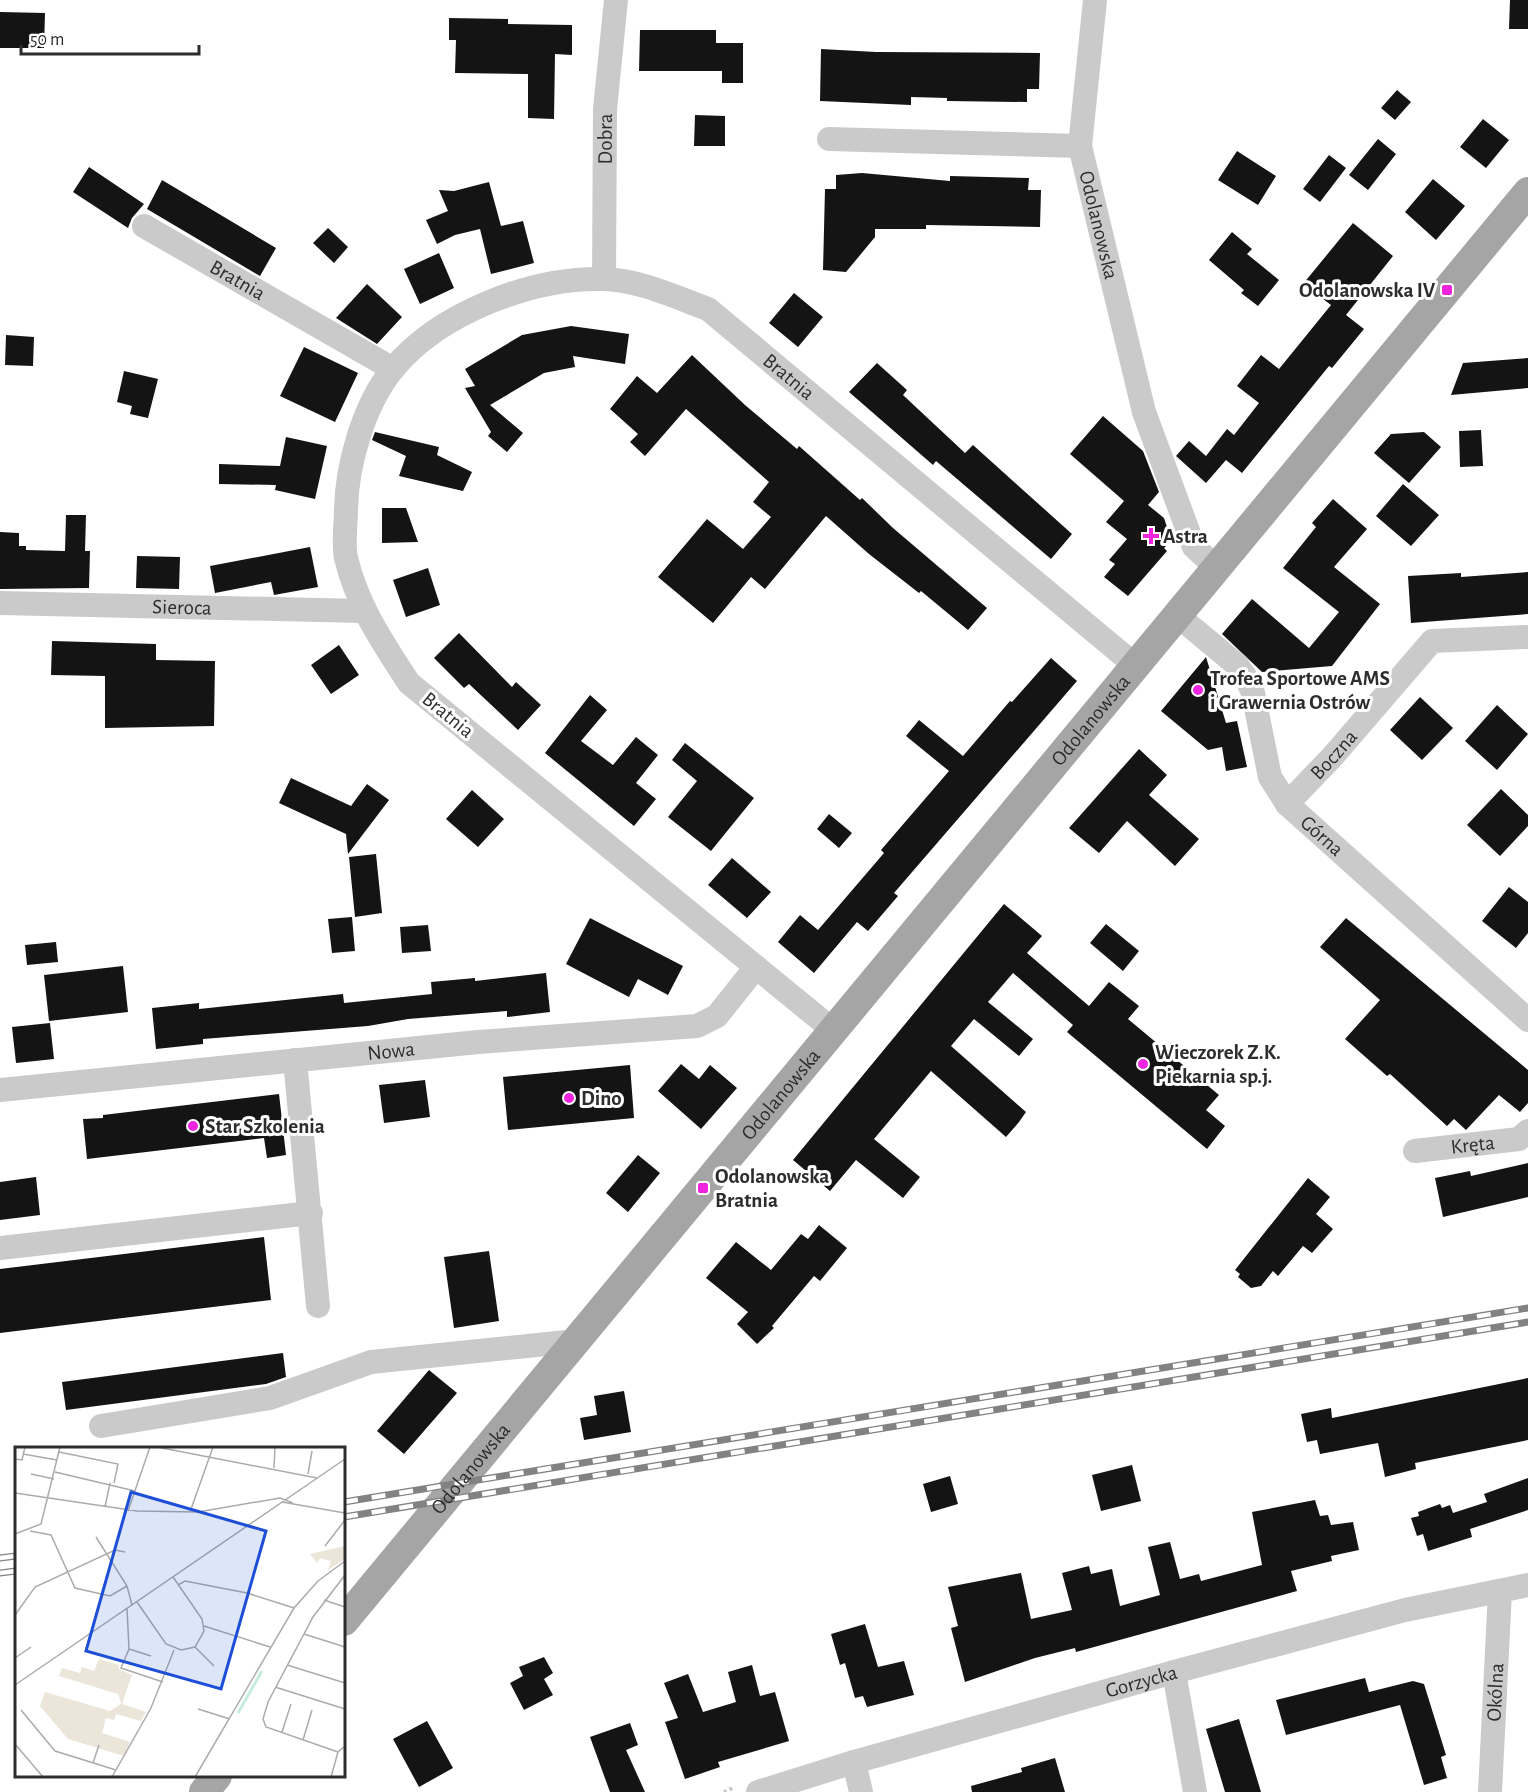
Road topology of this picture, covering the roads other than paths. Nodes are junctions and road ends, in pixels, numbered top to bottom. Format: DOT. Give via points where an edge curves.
graph roads {
  1 [pos="616,0"];
  2 [pos="1095,0"];
  3 [pos="829,139"];
  4 [pos="1080,146"];
  5 [pos="1528,192"];
  6 [pos="144,226"];
  7 [pos="604,279"];
  8 [pos="393,369"];
  9 [pos="1217,568"];
  10 [pos="0,603"];
  11 [pos="363,611"];
  12 [pos="1178,616"];
  13 [pos="1528,637"];
  14 [pos="1136,666"];
  15 [pos="1287,804"];
  16 [pos="756,967"];
  17 [pos="1528,1020"];
  18 [pos="833,1030"];
  19 [pos="295,1060"];
  20 [pos="0,1090"];
  21 [pos="1528,1131"];
  22 [pos="1415,1151"];
  23 [pos="311,1214"];
  24 [pos="0,1248"];
  25 [pos="318,1306"];
  26 [pos="576,1341"];
  27 [pos="101,1426"];
  28 [pos="1528,1585"];
  29 [pos="1500,1591"];
  30 [pos="345,1621"];
  31 [pos="1174,1672"];
  32 [pos="854,1762"];
  33 [pos="216,1777"];
  34 [pos="204,1792"];
  35 [pos="758,1792"];
  36 [pos="861,1792"];
  37 [pos="1195,1792"];
  38 [pos="1490,1792"];
  1 -- 7 [label="street, Dobra" via="605,109"];
  2 -- 4 [label="street, Odolanowska"];
  3 -- 4 [label="street, Odolanowska"];
  4 -- 9 [label="street, Odolanowska" via="1144,412 1194,547"];
  5 -- 9 [label="main road, Odolanowska"];
  6 -- 8 [label="street, Bratnia"];
  7 -- 8 [label="street, Bratnia" via="534,286 484,303 431,334"];
  7 -- 14 [label="street, Bratnia" via="647,287 708,309"];
  8 -- 11 [label="street, Bratnia" via="362,423 347,486 346,556"];
  9 -- 12 [label="main road, Odolanowska"];
  10 -- 11 [label="street, Sieroca"];
  11 -- 16 [label="street, Bratnia" via="409,683"];
  12 -- 14 [label="main road, Odolanowska"];
  12 -- 15 [label="street, Górna" via="1237,665 1247,679 1270,777"];
  13 -- 15 [label="street, Boczna" via="1432,641"];
  14 -- 18 [label="main road, Odolanowska"];
  15 -- 17 [label="street, Górna"];
  16 -- 18 [label="street, Bratnia"];
  16 -- 19 [label="street, Nowa" via="717,1016 697,1026"];
  18 -- 26 [label="main road, Odolanowska"];
  19 -- 20 [label="street, Nowa"];
  19 -- 23 [label="street"];
  21 -- 22 [label="street, Kręta" via="1519,1139"];
  23 -- 24 [label="street"];
  23 -- 25 [label="street"];
  26 -- 27 [label="street" via="372,1362 270,1398"];
  26 -- 30 [label="main road, Odolanowska"];
  28 -- 29 [label="street, Gorzycka"];
  29 -- 31 [label="street, Gorzycka" via="1405,1610"];
  29 -- 38 [label="street, Okólna"];
  31 -- 32 [label="street, Gorzycka"];
  31 -- 37 [label="street"];
  32 -- 35 [label="street, Gorzycka"];
  32 -- 36 [label="street"];
  33 -- 34 [label="main road"];
}
